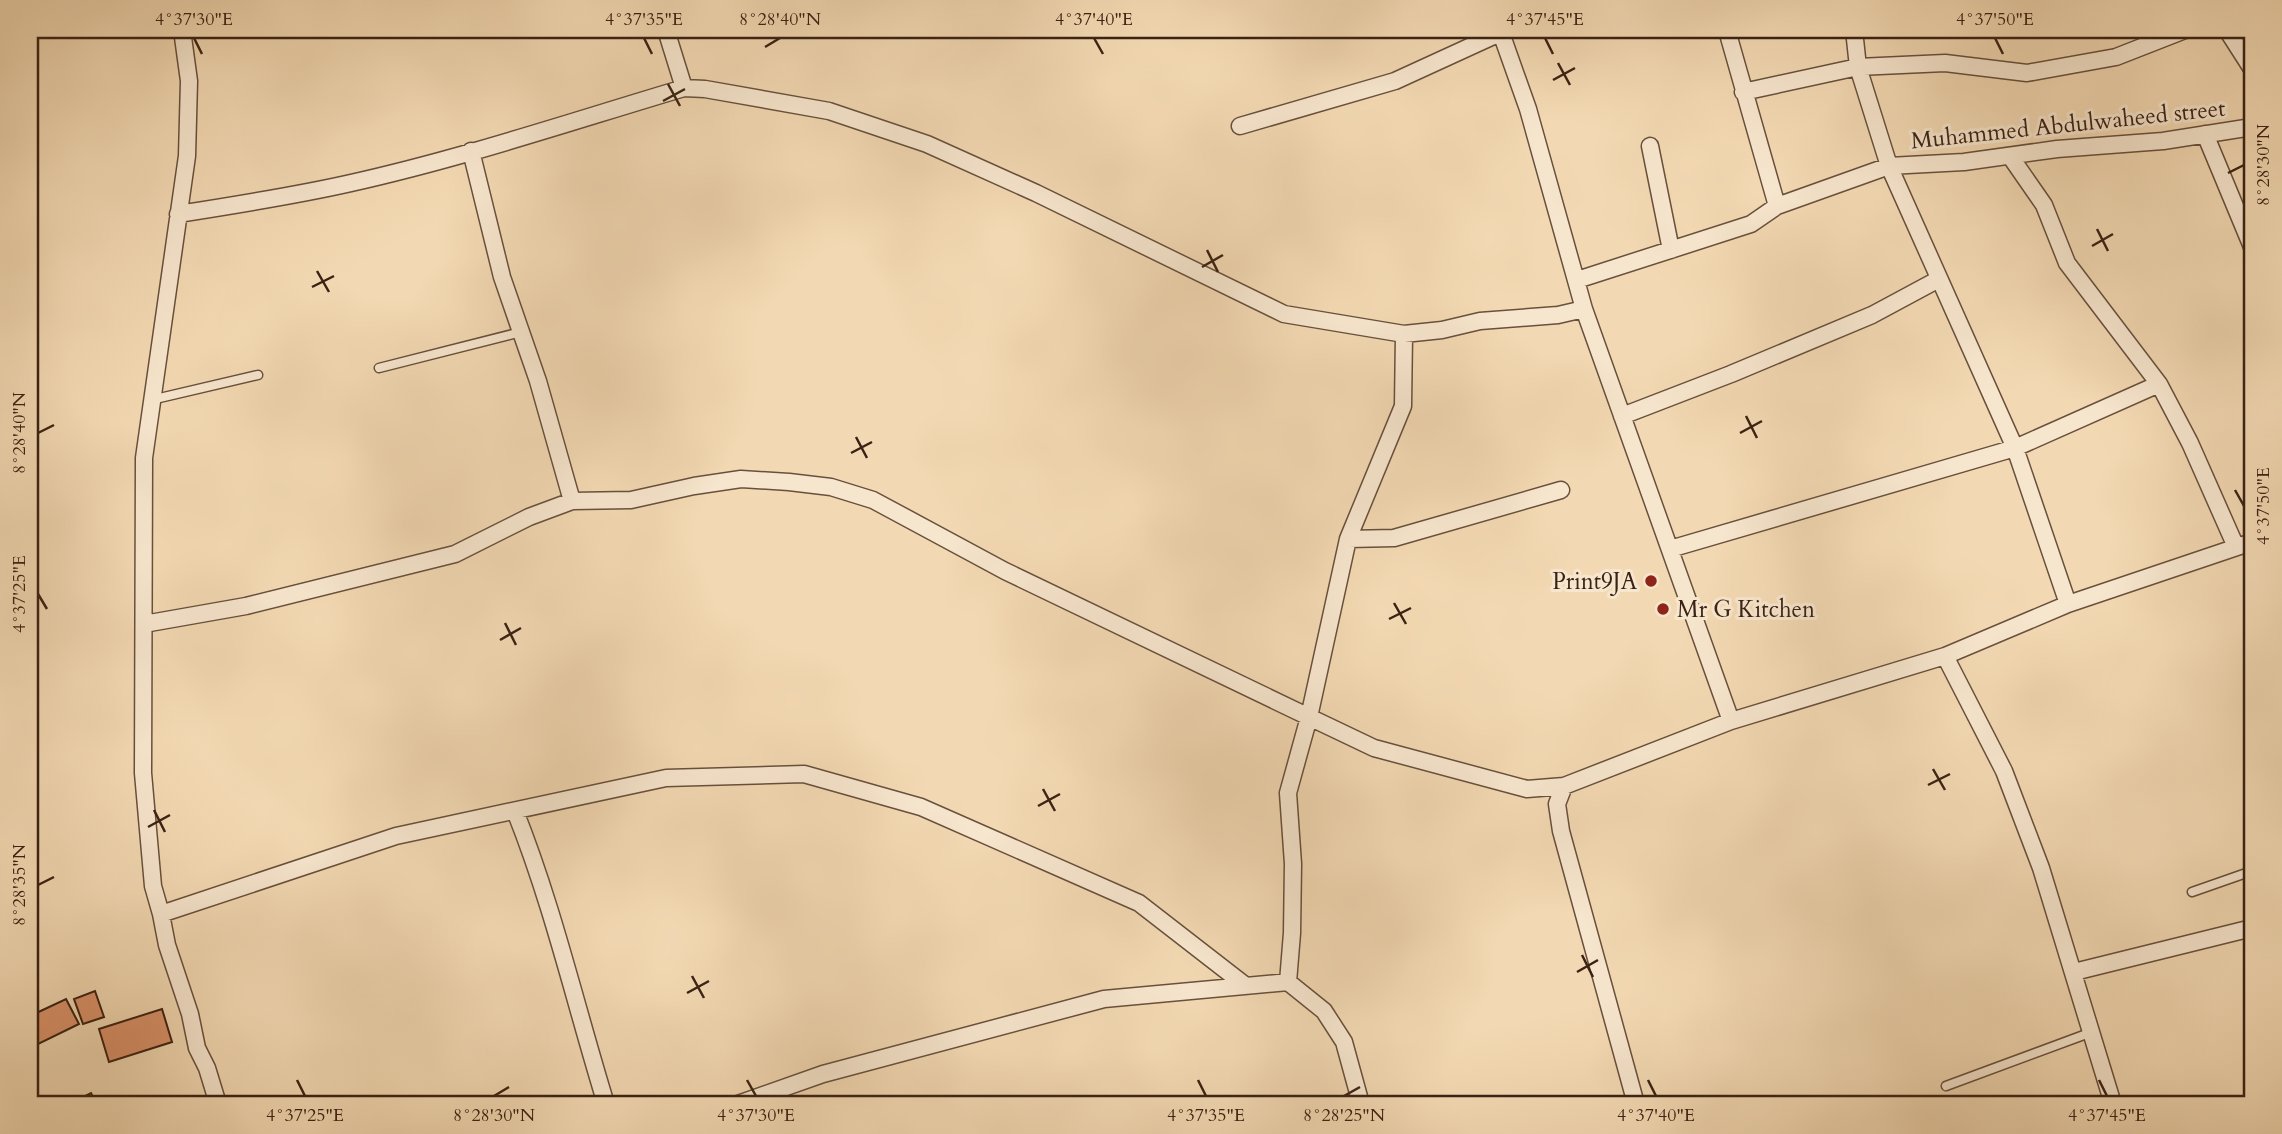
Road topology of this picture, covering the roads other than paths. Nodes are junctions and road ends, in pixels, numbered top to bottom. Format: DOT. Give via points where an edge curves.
graph roads {
  1 [pos="182,30"];
  2 [pos="666,30"];
  3 [pos="1854,30"];
  4 [pos="2185,30"];
  5 [pos="2227,30"];
  6 [pos="1501,31"];
  7 [pos="1728,34"];
  8 [pos="1858,67"];
  9 [pos="2252,69"];
  10 [pos="684,88"];
  11 [pos="1742,92"];
  12 [pos="1240,126"];
  13 [pos="2252,127"];
  14 [pos="2205,134"];
  15 [pos="1650,146"];
  16 [pos="471,152"];
  17 [pos="2010,156"];
  18 [pos="1889,166"];
  19 [pos="1777,205"];
  20 [pos="178,214"];
  21 [pos="2252,247"];
  22 [pos="1671,250"];
  23 [pos="1939,279"];
  24 [pos="1577,280"];
  25 [pos="1584,309"];
  26 [pos="521,332"];
  27 [pos="1404,334"];
  28 [pos="379,368"];
  29 [pos="258,375"];
  30 [pos="2159,384"];
  31 [pos="151,400"];
  32 [pos="1622,416"];
  33 [pos="2015,447"];
  34 [pos="1561,490"];
  35 [pos="572,501"];
  36 [pos="1348,539"];
  37 [pos="2244,544"];
  38 [pos="1670,549"];
  39 [pos="2068,604"];
  40 [pos="144,624"];
  41 [pos="1945,656"];
  42 [pos="1309,716"];
  43 [pos="1731,722"];
  44 [pos="1564,786"];
  45 [pos="515,811"];
  46 [pos="2252,871"];
  47 [pos="2192,892"];
  48 [pos="162,914"];
  49 [pos="2252,928"];
  50 [pos="2074,972"];
  51 [pos="1288,982"];
  52 [pos="1246,986"];
  53 [pos="2092,1032"];
  54 [pos="1946,1086"];
  55 [pos="218,1104"];
  56 [pos="606,1104"];
  57 [pos="738,1104"];
  58 [pos="1361,1104"];
  59 [pos="1636,1104"];
  60 [pos="2113,1104"];
  1 -- 20 [label="street" via="188,144"];
  2 -- 10 [label="street"];
  3 -- 8 [label="street"];
  4 -- 8 [label="street" via="2116,57 2027,73 1945,62"];
  5 -- 9 [label="street"];
  6 -- 12 [label="street" via="1395,81"];
  6 -- 24 [label="street"];
  7 -- 11 [label="street"];
  8 -- 11 [label="street"];
  8 -- 18 [label="street"];
  10 -- 16 [label="street"];
  10 -- 27 [label="street" via="829,111 927,144 1284,314"];
  11 -- 19 [label="street"];
  13 -- 14 [label="street, Muhammed Abdulwaheed street"];
  14 -- 17 [label="street, Muhammed Abdulwaheed street"];
  14 -- 21 [label="street"];
  15 -- 22 [label="street"];
  16 -- 20 [label="street" via="352,183"];
  16 -- 26 [label="street" via="502,277"];
  17 -- 18 [label="street, Muhammed Abdulwaheed street"];
  17 -- 30 [label="street" via="2044,205 2067,263"];
  18 -- 19 [label="street, Muhammed Abdulwaheed street"];
  18 -- 23 [label="street"];
  19 -- 22 [label="street, Muhammed Abdulwaheed street" via="1751,224"];
  20 -- 31 [label="street"];
  22 -- 24 [label="street, Muhammed Abdulwaheed street"];
  23 -- 32 [label="street" via="1872,315"];
  23 -- 33 [label="street"];
  24 -- 25 [label="street"];
  25 -- 27 [label="street"];
  25 -- 32 [label="street"];
  26 -- 28 [label="lane"];
  26 -- 35 [label="street"];
  27 -- 36 [label="street" via="1403,406"];
  29 -- 31 [label="lane"];
  30 -- 33 [label="street"];
  30 -- 37 [label="street"];
  31 -- 40 [label="street" via="144,458"];
  32 -- 38 [label="street"];
  33 -- 38 [label="street"];
  33 -- 39 [label="street"];
  34 -- 36 [label="street" via="1394,538"];
  35 -- 40 [label="street" via="454,554 246,606"];
  35 -- 42 [label="street" via="631,500 741,480 831,487 873,500 1005,571"];
  36 -- 42 [label="street"];
  37 -- 39 [label="street"];
  38 -- 43 [label="street"];
  39 -- 41 [label="street"];
  40 -- 48 [label="street" via="143,773 153,886"];
  41 -- 43 [label="street"];
  41 -- 50 [label="street" via="2004,771"];
  42 -- 44 [label="street" via="1387,751 1527,789"];
  42 -- 51 [label="street" via="1288,793 1293,891"];
  43 -- 44 [label="street"];
  44 -- 59 [label="street" via="1557,804 1561,831"];
  45 -- 48 [label="street" via="396,836"];
  45 -- 52 [label="street" via="666,778 804,774 920,807 1139,903"];
  45 -- 56 [label="street"];
  46 -- 47 [label="lane"];
  48 -- 55 [label="street" via="197,1048"];
  49 -- 50 [label="street"];
  50 -- 53 [label="street"];
  51 -- 52 [label="street"];
  51 -- 58 [label="street" via="1324,1011 1344,1042"];
  52 -- 57 [label="street" via="1104,999 823,1074"];
  53 -- 54 [label="lane"];
  53 -- 60 [label="street"];
}
